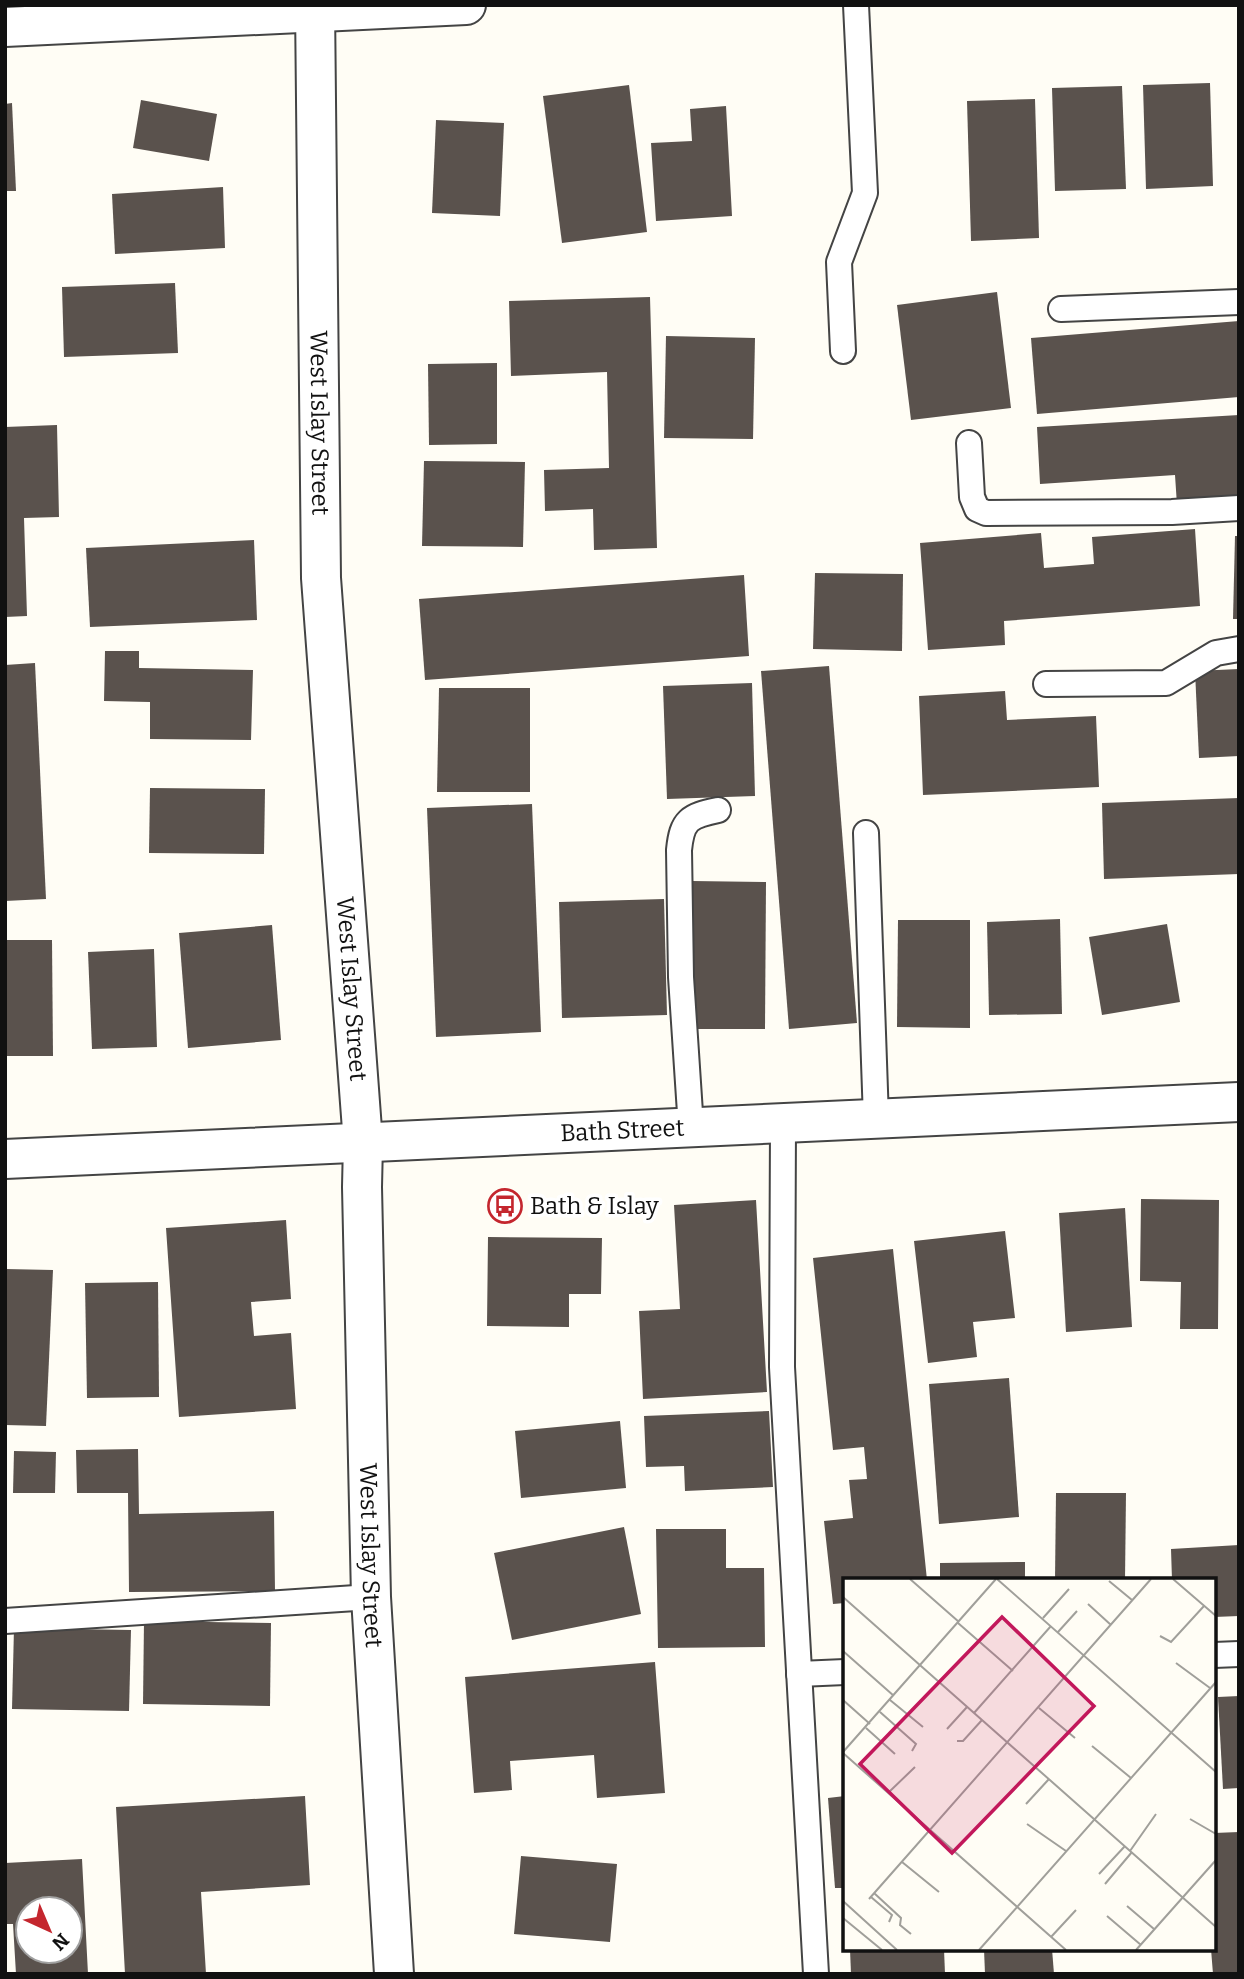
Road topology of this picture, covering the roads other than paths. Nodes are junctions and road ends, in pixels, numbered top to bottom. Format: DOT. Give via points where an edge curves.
graph roads {
  1 [pos="466,5"];
  2 [pos="856,5"];
  3 [pos="315,8"];
  4 [pos="5,27"];
  5 [pos="1239,302"];
  6 [pos="1061,309"];
  7 [pos="843,351"];
  8 [pos="969,443"];
  9 [pos="1239,508"];
  10 [pos="1239,649"];
  11 [pos="1046,684"];
  12 [pos="718,810"];
  13 [pos="866,833"];
  14 [pos="1239,1102"];
  15 [pos="876,1119"];
  16 [pos="783,1124"];
  17 [pos="691,1128"];
  18 [pos="363,1143"];
  19 [pos="5,1158"];
  20 [pos="371,1597"];
  21 [pos="5,1621"];
  22 [pos="1239,1654"];
  23 [pos="1216,1655"];
  24 [pos="843,1672"];
  25 [pos="799,1674"];
  26 [pos="394,1974"];
  27 [pos="816,1974"];
  1 -- 3 [label="street"];
  2 -- 7 [label="lane" via="865,193 839,262"];
  3 -- 4 [label="street"];
  3 -- 18 [label="street, West Islay Street" via="321,578"];
  5 -- 6 [label="lane"];
  8 -- 9 [label="lane" via="972,497 977,509 986,513"];
  10 -- 11 [label="lane" via="1216,653 1166,682"];
  12 -- 17 [label="lane" via="697,814 681,831 680,841 681,976"];
  13 -- 15 [label="lane"];
  14 -- 15 [label="street, Bath Street"];
  15 -- 16 [label="street, Bath Street"];
  16 -- 17 [label="street, Bath Street"];
  16 -- 25 [label="lane" via="782,1367"];
  17 -- 18 [label="street, Bath Street"];
  18 -- 19 [label="street, Bath Street"];
  18 -- 20 [label="street, West Islay Street"];
  20 -- 21 [label="lane"];
  20 -- 26 [label="street, West Islay Street"];
  22 -- 23 [label="lane"];
  24 -- 25 [label="lane"];
  25 -- 27 [label="lane"];
}
